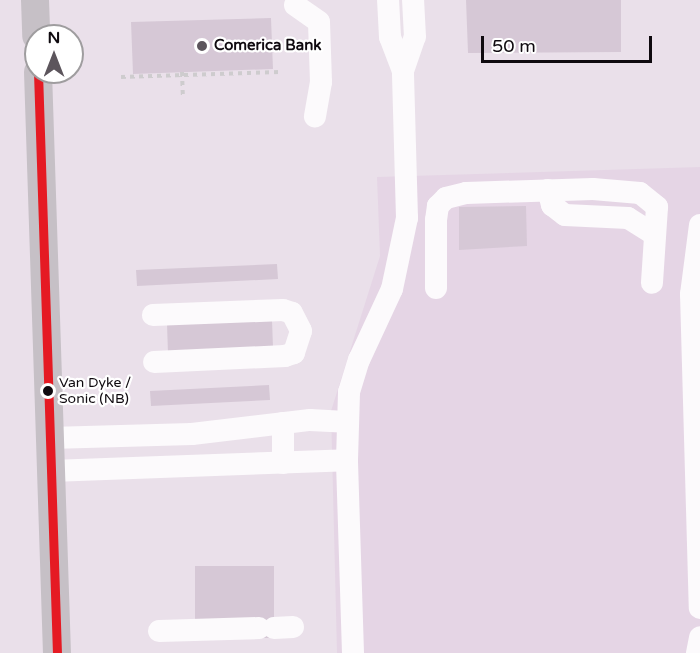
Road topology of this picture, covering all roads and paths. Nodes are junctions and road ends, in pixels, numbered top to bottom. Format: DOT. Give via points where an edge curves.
graph roads {
  1 [pos="35,0"];
  2 [pos="388,0"];
  3 [pos="413,0"];
  4 [pos="295,5"];
  5 [pos="36,24"];
  6 [pos="403,71"];
  7 [pos="280,72"];
  8 [pos="182,74"];
  9 [pos="121,77"];
  10 [pos="38,84"];
  11 [pos="183,96"];
  12 [pos="315,116"];
  13 [pos="700,225"];
  14 [pos="652,283"];
  15 [pos="436,288"];
  16 [pos="153,315"];
  17 [pos="154,362"];
  18 [pos="346,422"];
  19 [pos="283,423"];
  20 [pos="50,438"];
  21 [pos="347,460"];
  22 [pos="283,463"];
  23 [pos="51,471"];
  24 [pos="699,516"];
  25 [pos="700,608"];
  26 [pos="275,628"];
  27 [pos="159,631"];
  28 [pos="700,638"];
  29 [pos="57,653"];
  30 [pos="353,653"];
  31 [pos="697,653"];
  1 -- 5 [label="main road"];
  2 -- 6 [label="lane" via="390,37"];
  3 -- 6 [label="lane" via="415,37"];
  4 -- 12 [label="lane" via="319,22 321,82"];
  6 -- 18 [label="lane" via="405,238 392,289 353,376"];
  7 -- 8 [label="path"];
  8 -- 9 [label="path"];
  8 -- 11 [label="path"];
  10 -- 20 [label="main road"];
  13 -- 24 [label="lane" via="690,294"];
  14 -- 15 [label="lane" via="659,216 647,196 612,189 548,190 459,194 441,202 436,220"];
  16 -- 17 [label="lane" via="283,310 292,313 301,331 294,352 285,356"];
  18 -- 19 [label="lane"];
  18 -- 21 [label="lane"];
  19 -- 20 [label="lane" via="192,434"];
  19 -- 22 [label="lane"];
  20 -- 23 [label="main road"];
  21 -- 22 [label="lane"];
  21 -- 30 [label="lane"];
  22 -- 23 [label="lane"];
  23 -- 29 [label="main road"];
  24 -- 25 [label="lane"];
  26 -- 27 [label="lane"];
  28 -- 31 [label="lane"];
}
